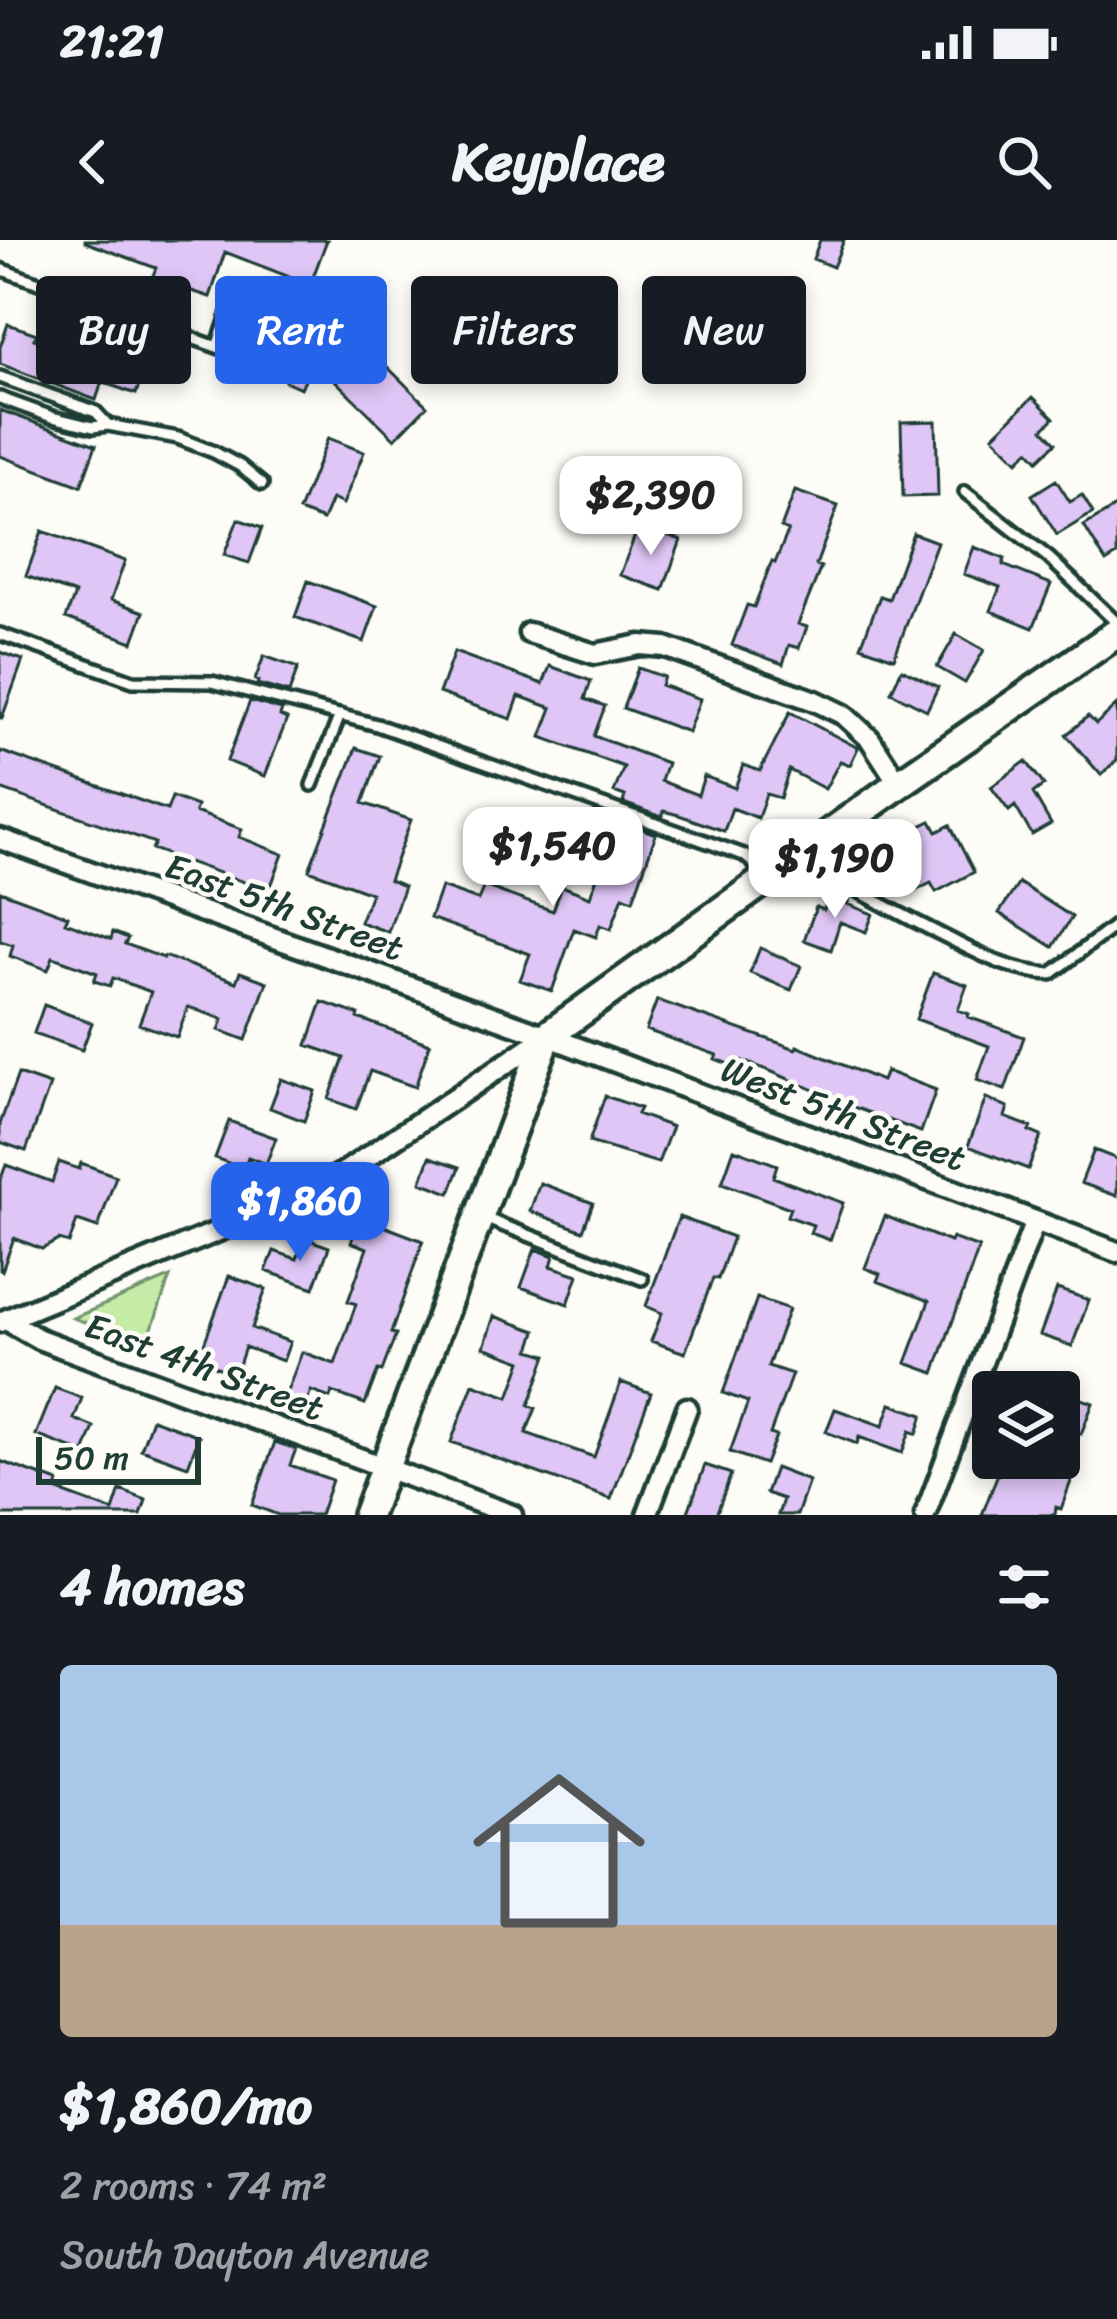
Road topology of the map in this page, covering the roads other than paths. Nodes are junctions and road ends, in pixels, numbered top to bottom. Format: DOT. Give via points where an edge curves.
graph roads {
  1 [pos="0,269"];
  2 [pos="215,346"];
  3 [pos="217,347"];
  4 [pos="0,377"];
  5 [pos="0,398"];
  6 [pos="108,425"];
  7 [pos="262,484"];
  8 [pos="965,492"];
  9 [pos="1117,623"];
  10 [pos="529,633"];
  11 [pos="0,634"];
  12 [pos="1117,634"];
  13 [pos="340,715"];
  14 [pos="898,784"];
  15 [pos="312,785"];
  16 [pos="0,839"];
  17 [pos="796,857"];
  18 [pos="769,877"];
  19 [pos="1117,924"];
  20 [pos="547,1036"];
  21 [pos="479,1216"];
  22 [pos="1035,1221"];
  23 [pos="1117,1252"];
  24 [pos="642,1280"];
  25 [pos="3,1321"];
  26 [pos="687,1408"];
  27 [pos="385,1467"];
  28 [pos="367,1515"];
  29 [pos="512,1515"];
  30 [pos="647,1515"];
  31 [pos="925,1515"];
  1 -- 2 [label="lane"];
  3 -- 3 [label="lane" via="280,369 297,320 234,298"];
  4 -- 6 [label="lane" via="96,412"];
  5 -- 6 [label="lane" via="93,428"];
  6 -- 7 [label="lane" via="178,438"];
  8 -- 9 [label="lane"];
  10 -- 14 [label="street" via="595,654 665,647 815,701 870,740"];
  11 -- 13 [label="lane" via="133,681 212,682"];
  12 -- 14 [label="street"];
  13 -- 15 [label="lane"];
  13 -- 18 [label="lane" via="744,855"];
  14 -- 17 [label="street"];
  16 -- 20 [label="street, East 5th Street"];
  17 -- 18 [label="street"];
  17 -- 19 [label="lane" via="1026,973 1051,974"];
  18 -- 20 [label="street"];
  20 -- 21 [label="street"];
  20 -- 22 [label="street, West 5th Street"];
  20 -- 25 [label="street" via="305,1195"];
  21 -- 24 [label="lane"];
  21 -- 27 [label="street"];
  22 -- 23 [label="street, West 5th Street"];
  22 -- 31 [label="street"];
  25 -- 27 [label="street, East 4th Street"];
  26 -- 30 [label="street"];
  27 -- 28 [label="street"];
  27 -- 29 [label="street, East 4th Street"];
}
